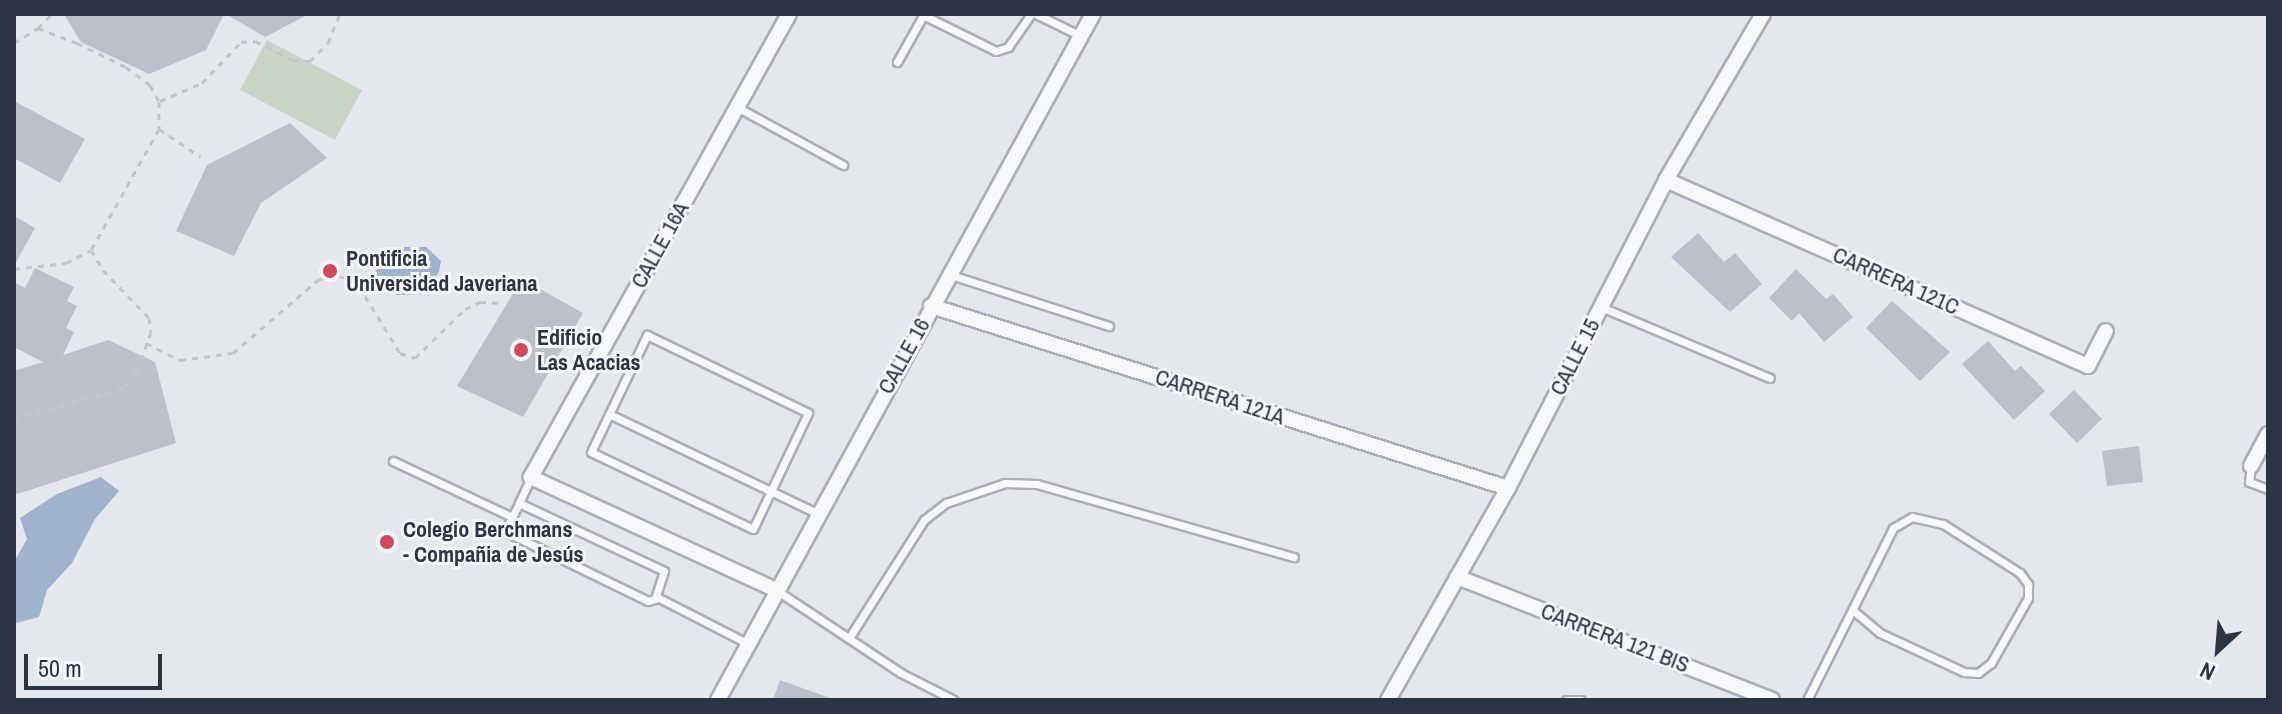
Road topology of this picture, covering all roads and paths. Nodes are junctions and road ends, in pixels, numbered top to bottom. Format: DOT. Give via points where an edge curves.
graph roads {
  1 [pos="52,14"];
  2 [pos="340,14"];
  3 [pos="789,14"];
  4 [pos="1033,14"];
  5 [pos="1093,14"];
  6 [pos="1763,14"];
  7 [pos="923,15"];
  8 [pos="38,28"];
  9 [pos="1081,36"];
  10 [pos="14,43"];
  11 [pos="897,62"];
  12 [pos="159,101"];
  13 [pos="737,107"];
  14 [pos="159,129"];
  15 [pos="201,157"];
  16 [pos="843,165"];
  17 [pos="1666,180"];
  18 [pos="91,250"];
  19 [pos="14,269"];
  20 [pos="949,274"];
  21 [pos="500,303"];
  22 [pos="931,306"];
  23 [pos="1601,307"];
  24 [pos="1109,326"];
  25 [pos="2106,331"];
  26 [pos="146,343"];
  27 [pos="1770,378"];
  28 [pos="609,414"];
  29 [pos="14,419"];
  30 [pos="2268,434"];
  31 [pos="393,461"];
  32 [pos="2251,466"];
  33 [pos="531,477"];
  34 [pos="1508,488"];
  35 [pos="2268,489"];
  36 [pos="771,491"];
  37 [pos="519,503"];
  38 [pos="817,513"];
  39 [pos="512,517"];
  40 [pos="1294,557"];
  41 [pos="1457,577"];
  42 [pos="774,589"];
  43 [pos="657,597"];
  44 [pos="1854,611"];
  45 [pos="849,638"];
  46 [pos="747,643"];
  47 [pos="718,700"];
  48 [pos="954,700"];
  49 [pos="1388,700"];
  50 [pos="1566,700"];
  51 [pos="1581,700"];
  52 [pos="1772,700"];
  53 [pos="1807,700"];
  1 -- 8 [label="path"];
  2 -- 12 [label="path" via="328,43 310,61 293,60 255,41 241,42 202,83"];
  3 -- 13 [label="street, CALLE 16A"];
  4 -- 7 [label="lane" via="1008,47 996,51"];
  4 -- 9 [label="lane"];
  5 -- 9 [label="street, CALLE 16"];
  6 -- 17 [label="street, CALLE 15"];
  7 -- 11 [label="lane"];
  8 -- 10 [label="path"];
  8 -- 12 [label="path" via="126,67 150,85"];
  9 -- 20 [label="street, CALLE 16"];
  12 -- 14 [label="path"];
  13 -- 16 [label="lane"];
  13 -- 33 [label="street, CALLE 16A"];
  14 -- 15 [label="path"];
  14 -- 18 [label="path"];
  17 -- 23 [label="street, CALLE 15"];
  17 -- 25 [label="street, CARRERA 121C" via="2088,366"];
  18 -- 19 [label="path" via="66,263"];
  18 -- 26 [label="path" via="149,318"];
  20 -- 22 [label="street, CALLE 16"];
  20 -- 24 [label="lane"];
  21 -- 26 [label="path" via="480,302 465,309 415,358 400,353 365,296 349,279 338,276 319,279 233,353 180,360"];
  22 -- 34 [label="street, CARRERA 121A"];
  22 -- 38 [label="street, CALLE 16"];
  23 -- 27 [label="lane"];
  23 -- 34 [label="street, CALLE 15"];
  26 -- 29 [label="path" via="137,371 123,388"];
  28 -- 36 [label="lane"];
  28 -- 36 [label="lane" via="591,452 739,523 753,529"];
  28 -- 36 [label="lane" via="647,335 808,413"];
  30 -- 32 [label="street"];
  31 -- 39 [label="lane"];
  32 -- 35 [label="lane" via="2249,482"];
  33 -- 37 [label="lane"];
  33 -- 42 [label="street"];
  34 -- 41 [label="street, CALLE 15"];
  36 -- 38 [label="lane"];
  37 -- 39 [label="lane"];
  37 -- 43 [label="lane" via="664,571"];
  38 -- 42 [label="street, CALLE 16"];
  39 -- 43 [label="lane" via="508,530 517,539 648,601"];
  40 -- 45 [label="lane" via="1037,484 1005,483 946,503 924,520"];
  41 -- 49 [label="street, CALLE 15"];
  41 -- 52 [label="street, CARRERA 121 BIS"];
  42 -- 45 [label="lane"];
  42 -- 46 [label="street, CALLE 16"];
  43 -- 46 [label="lane"];
  44 -- 44 [label="lane" via="1880,633 1964,672 1978,673 1991,663 2028,598 2028,584 2020,573 1943,524 1912,517 1893,528 1855,595"];
  44 -- 53 [label="lane"];
  45 -- 48 [label="lane"];
  46 -- 47 [label="street, CALLE 16"];
  50 -- 51 [label="lane"];
}
